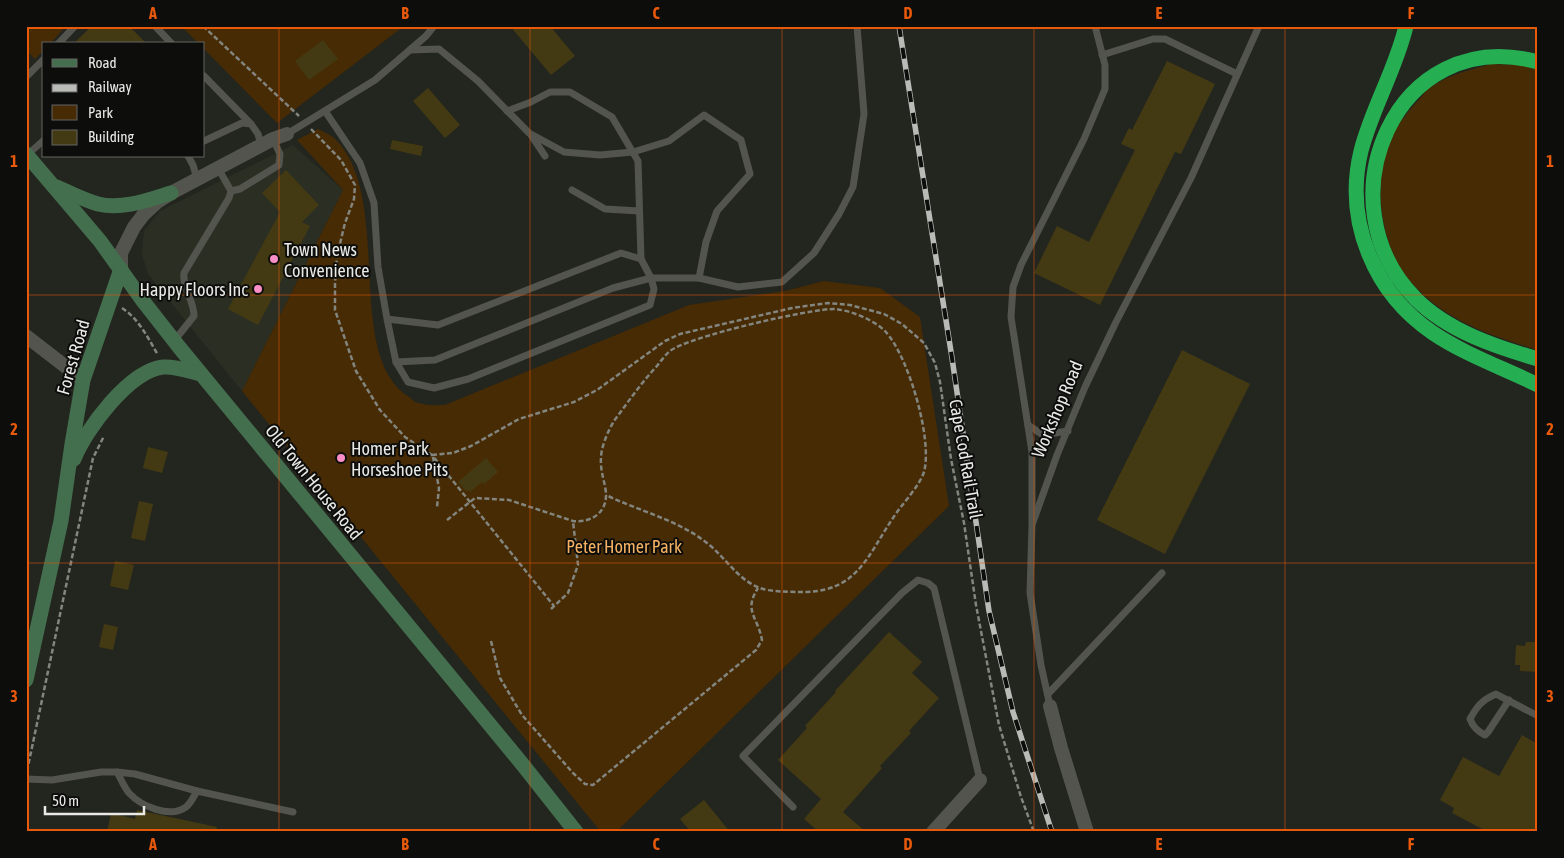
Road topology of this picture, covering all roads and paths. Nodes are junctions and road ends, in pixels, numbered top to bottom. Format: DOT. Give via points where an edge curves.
graph roads {
  1 [pos="75,26"];
  2 [pos="155,26"];
  3 [pos="203,26"];
  4 [pos="434,26"];
  5 [pos="857,26"];
  6 [pos="1095,26"];
  7 [pos="1259,26"];
  8 [pos="1406,26"];
  9 [pos="60,42"];
  10 [pos="170,42"];
  11 [pos="410,50"];
  12 [pos="1102,54"];
  13 [pos="42,61"];
  14 [pos="1538,62"];
  15 [pos="1237,74"];
  16 [pos="26,77"];
  17 [pos="205,77"];
  18 [pos="325,111"];
  19 [pos="507,111"];
  20 [pos="298,115"];
  21 [pos="251,124"];
  22 [pos="313,130"];
  23 [pos="530,133"];
  24 [pos="287,134"];
  25 [pos="205,141"];
  26 [pos="42,142"];
  27 [pos="267,142"];
  28 [pos="633,152"];
  29 [pos="26,154"];
  30 [pos="545,156"];
  31 [pos="189,158"];
  32 [pos="218,168"];
  33 [pos="197,179"];
  34 [pos="55,186"];
  35 [pos="572,190"];
  36 [pos="231,191"];
  37 [pos="171,193"];
  38 [pos="639,211"];
  39 [pos="641,259"];
  40 [pos="120,269"];
  41 [pos="652,278"];
  42 [pos="699,278"];
  43 [pos="130,305"];
  44 [pos="119,306"];
  45 [pos="125,310"];
  46 [pos="387,319"];
  47 [pos="26,336"];
  48 [pos="174,341"];
  49 [pos="161,358"];
  50 [pos="1538,359"];
  51 [pos="396,362"];
  52 [pos="201,374"];
  53 [pos="83,380"];
  54 [pos="1538,384"];
  55 [pos="1028,425"];
  56 [pos="1068,431"];
  57 [pos="106,432"];
  58 [pos="432,455"];
  59 [pos="67,477"];
  60 [pos="606,495"];
  61 [pos="469,503"];
  62 [pos="437,506"];
  63 [pos="448,520"];
  64 [pos="573,521"];
  65 [pos="1032,525"];
  66 [pos="1162,573"];
  67 [pos="758,588"];
  68 [pos="554,606"];
  69 [pos="551,609"];
  70 [pos="491,641"];
  71 [pos="26,680"];
  72 [pos="1049,700"];
  73 [pos="1509,700"];
  74 [pos="1538,716"];
  75 [pos="26,772"];
  76 [pos="117,772"];
  77 [pos="26,779"];
  78 [pos="980,780"];
  79 [pos="197,791"];
  80 [pos="793,807"];
  81 [pos="293,812"];
  82 [pos="576,832"];
  83 [pos="934,832"];
  84 [pos="1034,832"];
  85 [pos="1087,832"];
  1 -- 9 [label="lane"];
  2 -- 10 [label="lane"];
  3 -- 20 [label="path"];
  4 -- 11 [label="lane"];
  5 -- 42 [label="lane" via="864,114 853,187 839,214 814,253 782,282 738,287"];
  6 -- 12 [label="lane"];
  7 -- 15 [label="lane, Workshop Road"];
  8 -- 54 [label="highway" via="1365,137 1358,171 1359,224 1367,254 1388,291 1410,315 1434,334"];
  11 -- 18 [label="lane" via="375,80"];
  11 -- 19 [label="lane" via="439,50 478,81"];
  12 -- 15 [label="lane" via="1153,39 1165,39"];
  12 -- 55 [label="lane" via="1104,89 1084,139 1013,287 1011,317"];
  13 -- 16 [label="lane"];
  14 -- 50 [label="highway" via="1517,57 1484,58 1453,66 1428,79 1405,101 1389,124 1378,158 1373,194 1382,244 1396,274 1415,298 1463,331"];
  15 -- 56 [label="lane, Workshop Road" via="1191,178 1085,387"];
  17 -- 21 [label="lane"];
  18 -- 24 [label="lane"];
  18 -- 46 [label="lane" via="360,163 374,203 378,267"];
  19 -- 23 [label="lane"];
  19 -- 28 [label="lane" via="550,92 570,92 612,118"];
  21 -- 25 [label="lane" via="242,123"];
  21 -- 27 [label="lane"];
  22 -- 58 [label="path" via="341,160 355,185 337,256 334,283 335,310 356,371 380,410 405,437"];
  23 -- 28 [label="lane" via="564,152 600,155"];
  23 -- 30 [label="lane"];
  24 -- 27 [label="street, Forest Road"];
  26 -- 29 [label="lane"];
  27 -- 32 [label="street, Forest Road"];
  27 -- 36 [label="lane" via="280,154 279,165 240,190"];
  28 -- 38 [label="lane" via="638,161"];
  28 -- 42 [label="lane" via="669,141 704,115 741,140 750,174 717,211 706,242"];
  29 -- 34 [label="main road, Old Town House Road"];
  31 -- 33 [label="lane"];
  32 -- 33 [label="street, Forest Road"];
  32 -- 36 [label="lane"];
  33 -- 37 [label="street, Forest Road"];
  34 -- 37 [label="main road" via="97,204 112,206"];
  34 -- 40 [label="main road, Old Town House Road"];
  35 -- 38 [label="lane" via="605,209"];
  36 -- 48 [label="lane" via="184,273 183,282 194,307 194,316"];
  37 -- 40 [label="street, Forest Road" via="157,202 134,227 121,253"];
  38 -- 39 [label="lane"];
  39 -- 41 [label="lane"];
  39 -- 46 [label="lane" via="621,253 438,325"];
  40 -- 48 [label="main road, Old Town House Road"];
  40 -- 53 [label="main road, Forest Road"];
  41 -- 42 [label="lane"];
  41 -- 51 [label="lane" via="612,288 435,360"];
  41 -- 51 [label="lane" via="654,289 650,305 468,379 434,388 408,382"];
  43 -- 45 [label="path"];
  44 -- 45 [label="path"];
  45 -- 49 [label="path" via="139,324"];
  46 -- 51 [label="lane"];
  47 -- 53 [label="street"];
  48 -- 52 [label="main road, Old Town House Road"];
  52 -- 59 [label="main road" via="164,367 138,378 98,419 78,450"];
  52 -- 82 [label="main road, Old Town House Road"];
  53 -- 59 [label="main road, Forest Road"];
  55 -- 56 [label="lane" via="1044,435"];
  55 -- 65 [label="lane" via="1033,470"];
  56 -- 65 [label="lane, Workshop Road"];
  57 -- 75 [label="path" via="93,458"];
  58 -- 61 [label="path"];
  58 -- 62 [label="path" via="439,488"];
  58 -- 84 [label="path, Cape Cod Rail Trail" via="454,453 519,419 574,402 598,390 665,341 680,334 828,303 884,314 902,324 924,343 935,363 940,382 999,725"];
  59 -- 71 [label="main road, Forest Road" via="61,521"];
  60 -- 64 [label="path" via="602,508 592,520"];
  60 -- 67 [label="path" via="698,536 741,577"];
  60 -- 67 [label="path" via="601,456 612,424 642,382 671,350 717,333 833,309 870,320 883,329 903,358 918,403 924,436 923,473 864,564 851,577 824,591 780,592"];
  61 -- 63 [label="path"];
  61 -- 64 [label="path" via="475,498 509,500"];
  61 -- 68 [label="path"];
  64 -- 68 [label="path" via="578,565 568,593"];
  65 -- 72 [label="lane, Workshop Road" via="1030,593"];
  66 -- 72 [label="lane"];
  67 -- 70 [label="path" via="750,605 762,640 756,650 593,785 585,784 573,773 522,715 500,678"];
  68 -- 69 [label="path"];
  72 -- 85 [label="street, Workshop Road"];
  73 -- 73 [label="lane" via="1496,694 1485,698 1470,720 1472,725 1484,735"];
  73 -- 74 [label="lane"];
  76 -- 77 [label="lane" via="52,780"];
  76 -- 79 [label="lane"];
  76 -- 79 [label="lane" via="127,791 151,808 171,812 182,810"];
  78 -- 80 [label="lane" via="934,588 918,580 743,756"];
  78 -- 83 [label="street"];
  79 -- 81 [label="lane"];
}
